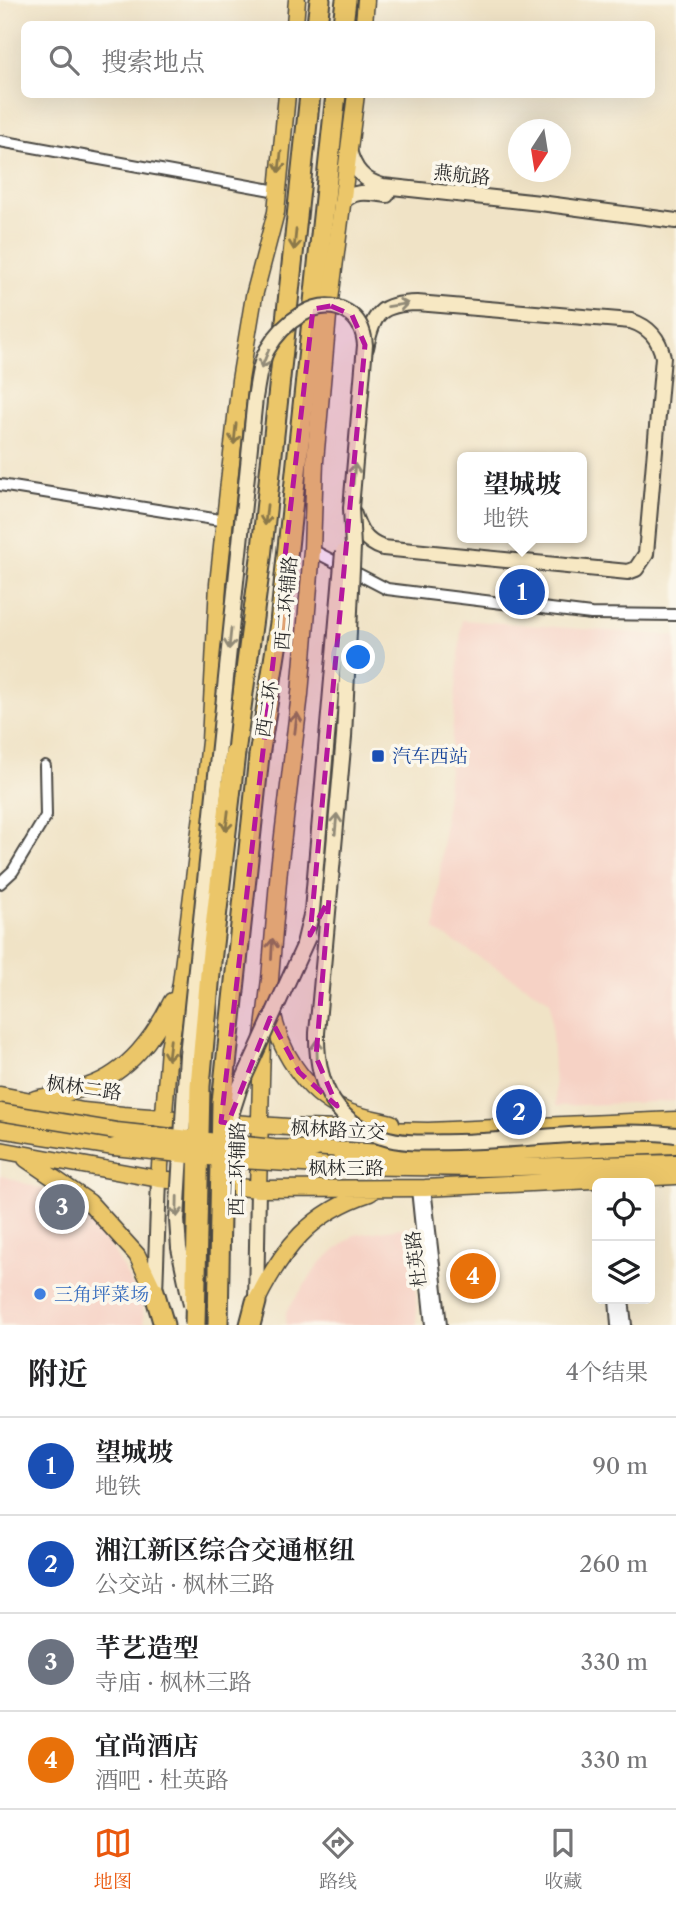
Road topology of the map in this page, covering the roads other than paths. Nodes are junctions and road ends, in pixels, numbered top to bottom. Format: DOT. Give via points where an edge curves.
graph roads {
  1 [pos="297,0"];
  2 [pos="320,0"];
  3 [pos="346,0"];
  4 [pos="366,0"];
  5 [pos="295,21"];
  6 [pos="317,21"];
  7 [pos="343,21"];
  8 [pos="364,21"];
  9 [pos="287,98"];
  10 [pos="310,98"];
  11 [pos="336,98"];
  12 [pos="355,98"];
  13 [pos="0,141"];
  14 [pos="349,147"];
  15 [pos="277,191"];
  16 [pos="341,204"];
  17 [pos="676,221"];
  18 [pos="676,228"];
  19 [pos="365,357"];
  20 [pos="0,485"];
  21 [pos="351,508"];
  22 [pos="226,521"];
  23 [pos="312,550"];
  24 [pos="676,615"];
  25 [pos="46,766"];
  26 [pos="0,883"];
  27 [pos="329,899"];
  28 [pos="304,944"];
  29 [pos="270,979"];
  30 [pos="181,983"];
  31 [pos="0,1095"];
  32 [pos="27,1101"];
  33 [pos="0,1112"];
  34 [pos="162,1118"];
  35 [pos="676,1120"];
  36 [pos="260,1125"];
  37 [pos="0,1129"];
  38 [pos="428,1131"];
  39 [pos="676,1135"];
  40 [pos="676,1144"];
  41 [pos="0,1150"];
  42 [pos="18,1154"];
  43 [pos="220,1160"];
  44 [pos="676,1163"];
  45 [pos="676,1176"];
  46 [pos="653,1178"];
  47 [pos="159,1179"];
  48 [pos="592,1183"];
  49 [pos="258,1189"];
  50 [pos="393,1189"];
  51 [pos="421,1189"];
  52 [pos="155,1291"];
  53 [pos="256,1302"];
  54 [pos="615,1304"];
  55 [pos="624,1304"];
  56 [pos="195,1323"];
  57 [pos="158,1325"];
  58 [pos="164,1325"];
  59 [pos="218,1325"];
  60 [pos="250,1325"];
  61 [pos="256,1325"];
  62 [pos="431,1325"];
  63 [pos="441,1325"];
  64 [pos="617,1325"];
  65 [pos="626,1325"];
  1 -- 5 [label="main road"];
  2 -- 6 [label="highway"];
  3 -- 7 [label="highway"];
  4 -- 8 [label="main road"];
  9 -- 15 [label="main road, one-way"];
  10 -- 56 [label="highway, 西二环, one-way, bridge" via="261,558 211,962 200,1086"];
  11 -- 43 [label="highway, 西二环, bridge" via="281,610 228,1035"];
  12 -- 14 [label="main road, 西二环辅路"];
  13 -- 15 [label="street"];
  14 -- 16 [label="main road, 西二环辅路"];
  14 -- 17 [label="street, 燕航路" via="361,175 374,184"];
  15 -- 22 [label="main road, one-way" via="245,345"];
  16 -- 18 [label="street, 燕航路" via="351,194 372,193"];
  16 -- 23 [label="main road, 西二环辅路" via="315,461"];
  21 -- 19 [label="street, one-way, bridge"];
  19 -- 21 [label="street, one-way, bridge" via="373,323 393,304 641,324 656,338 663,357 646,554 636,569 628,572 383,548 361,532"];
  19 -- 56 [label="street, one-way, bridge" via="364,335 352,315 323,306 302,315 276,338 258,380 188,1042 177,1198 179,1248"];
  20 -- 22 [label="street"];
  27 -- 21 [label="street, one-way, bridge" via="344,737"];
  21 -- 28 [label="street, bridge" via="343,554 312,911"];
  22 -- 30 [label="main road" via="215,618 207,768"];
  23 -- 24 [label="street" via="387,589 563,611"];
  29 -- 23 [label="main road, 西二环辅路, one-way"];
  25 -- 26 [label="street" via="46,816 13,871"];
  27 -- 28 [label="street, bridge"];
  39 -- 27 [label="street, one-way, bridge" via="424,1142 383,1138 358,1126 325,1089 316,1057"];
  28 -- 43 [label="street, bridge" via="240,1087"];
  29 -- 36 [label="main road, 西二环辅路"];
  29 -- 38 [label="main road" via="281,1042 308,1083 345,1111"];
  30 -- 32 [label="main road" via="151,1038 113,1074 90,1086"];
  30 -- 34 [label="main road, one-way"];
  31 -- 32 [label="main road, 枫林二路"];
  32 -- 34 [label="main road, 枫林二路"];
  33 -- 40 [label="main road, 枫林路立交, bridge" via="116,1132 356,1153 482,1153"];
  34 -- 36 [label="main road, 枫林三路"];
  34 -- 47 [label="main road"];
  35 -- 38 [label="main road, 枫林三路"];
  36 -- 38 [label="main road, 枫林三路"];
  36 -- 49 [label="main road, 西二环辅路"];
  37 -- 44 [label="main road, 枫林路立交, bridge" via="114,1147 333,1166"];
  41 -- 42 [label="main road"];
  42 -- 47 [label="main road, 枫林三路"];
  42 -- 52 [label="main road" via="89,1202 137,1255"];
  43 -- 59 [label="highway, 西二环, bridge"];
  45 -- 46 [label="main road, 枫林三路"];
  47 -- 49 [label="main road, 枫林三路"];
  47 -- 52 [label="street"];
  48 -- 51 [label="main road, 枫林三路"];
  49 -- 50 [label="main road, 枫林三路"];
  49 -- 53 [label="street, 西二环辅路"];
  50 -- 51 [label="main road, 枫林三路"];
  50 -- 53 [label="main road" via="338,1206 302,1233 272,1268"];
  51 -- 62 [label="street, 杜英路"];
  51 -- 63 [label="street, 杜英路"];
  52 -- 57 [label="street"];
  52 -- 58 [label="highway"];
  53 -- 60 [label="highway"];
  53 -- 61 [label="street, 西二环辅路"];
  54 -- 64 [label="street"];
  55 -- 65 [label="street"];
}
